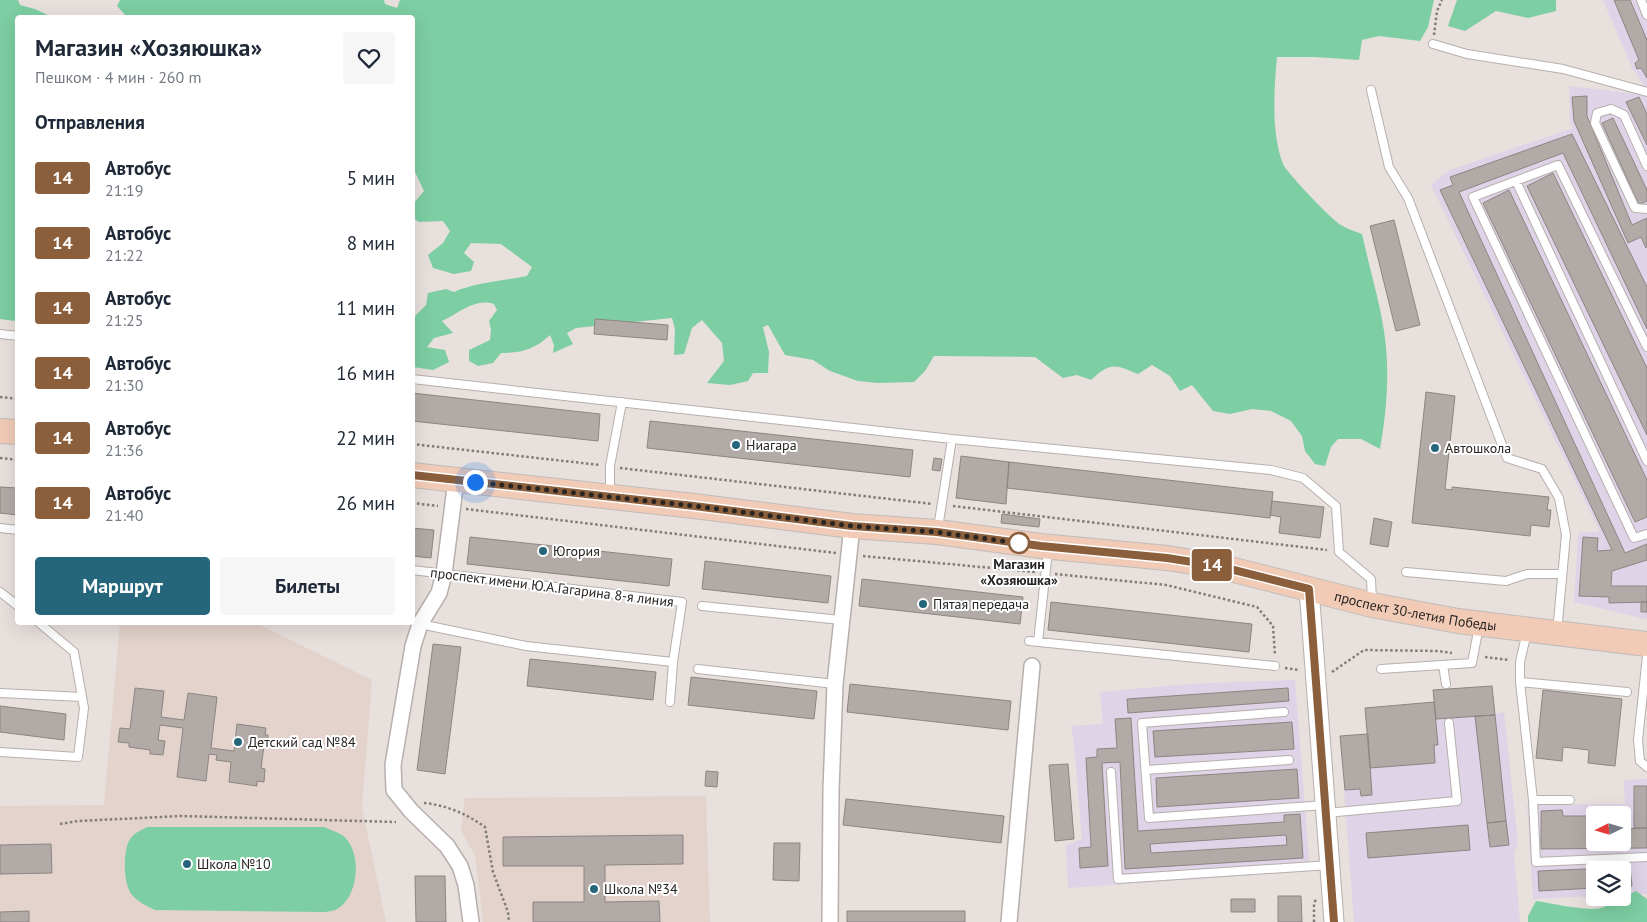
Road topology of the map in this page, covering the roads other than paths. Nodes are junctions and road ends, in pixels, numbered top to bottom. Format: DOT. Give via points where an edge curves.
graph roads {
  1 [pos="1641,0"];
  2 [pos="1647,15"];
  3 [pos="1433,44"];
  4 [pos="1372,90"];
  5 [pos="1647,92"];
  6 [pos="1647,166"];
  7 [pos="1516,181"];
  8 [pos="1647,209"];
  9 [pos="0,334"];
  10 [pos="15,336"];
  11 [pos="1647,347"];
  12 [pos="415,379"];
  13 [pos="622,402"];
  14 [pos="0,430"];
  15 [pos="15,432"];
  16 [pos="952,439"];
  17 [pos="1647,461"];
  18 [pos="415,475"];
  19 [pos="456,480"];
  20 [pos="610,497"];
  21 [pos="852,526"];
  22 [pos="0,528"];
  23 [pos="15,530"];
  24 [pos="937,532"];
  25 [pos="1647,534"];
  26 [pos="1049,547"];
  27 [pos="415,570"];
  28 [pos="1406,572"];
  29 [pos="444,574"];
  30 [pos="1562,574"];
  31 [pos="1309,589"];
  32 [pos="0,592"];
  33 [pos="15,604"];
  34 [pos="1372,605"];
  35 [pos="702,606"];
  36 [pos="841,620"];
  37 [pos="420,624"];
  38 [pos="1480,624"];
  39 [pos="42,625"];
  40 [pos="1527,630"];
  41 [pos="1557,634"];
  42 [pos="1029,641"];
  43 [pos="1038,642"];
  44 [pos="1647,644"];
  45 [pos="1647,656"];
  46 [pos="673,662"];
  47 [pos="1443,665"];
  48 [pos="1032,666"];
  49 [pos="1275,666"];
  50 [pos="698,669"];
  51 [pos="1381,669"];
  52 [pos="1520,682"];
  53 [pos="834,684"];
  54 [pos="1446,684"];
  55 [pos="1627,692"];
  56 [pos="0,693"];
  57 [pos="82,697"];
  58 [pos="670,702"];
  59 [pos="1284,712"];
  60 [pos="1449,723"];
  61 [pos="0,752"];
  62 [pos="1289,760"];
  63 [pos="1647,767"];
  64 [pos="1146,770"];
  65 [pos="1111,772"];
  66 [pos="1533,800"];
  67 [pos="1570,800"];
  68 [pos="1326,809"];
  69 [pos="1647,857"];
  70 [pos="1330,865"];
  71 [pos="471,922"];
  72 [pos="830,922"];
  73 [pos="1008,922"];
  74 [pos="1334,922"];
  1 -- 2 [label="lane"];
  3 -- 5 [label="lane" via="1467,54 1563,69"];
  4 -- 30 [label="lane" via="1389,168 1408,198 1507,458 1542,469 1558,498 1566,535"];
  6 -- 8 [label="lane" via="1624,116 1611,109 1597,113 1595,123 1635,208"];
  7 -- 11 [label="lane" via="1558,165"];
  7 -- 17 [label="lane"];
  7 -- 25 [label="lane" via="1473,197 1634,538"];
  9 -- 10 [label="lane"];
  12 -- 13 [label="lane"];
  13 -- 16 [label="lane"];
  13 -- 20 [label="lane" via="610,466"];
  14 -- 15 [label="main road"];
  16 -- 24 [label="lane"];
  16 -- 34 [label="lane" via="1271,470 1303,478 1336,506 1339,552 1372,579"];
  18 -- 19 [label="main road, проспект 30-летия Победы"];
  19 -- 20 [label="main road, проспект 30-летия Победы"];
  19 -- 29 [label="street"];
  20 -- 21 [label="main road, проспект 30-летия Победы"];
  21 -- 24 [label="main road, проспект 30-летия Победы"];
  21 -- 36 [label="street"];
  22 -- 23 [label="lane"];
  24 -- 26 [label="main road, проспект 30-летия Победы"];
  26 -- 31 [label="main road, проспект 30-летия Победы" via="1167,558"];
  26 -- 43 [label="lane"];
  27 -- 29 [label="lane, проспект имени Ю.А.Гагарина 8-я линия"];
  28 -- 30 [label="lane" via="1506,581 1527,574"];
  29 -- 37 [label="street" via="439,593"];
  29 -- 46 [label="lane, проспект имени Ю.А.Гагарина 8-я линия" via="682,602"];
  30 -- 41 [label="lane"];
  31 -- 34 [label="main road, проспект 30-летия Победы"];
  31 -- 68 [label="street"];
  32 -- 33 [label="lane"];
  34 -- 38 [label="main road, проспект 30-летия Победы"];
  35 -- 36 [label="lane"];
  36 -- 53 [label="street"];
  37 -- 46 [label="lane" via="526,646"];
  37 -- 71 [label="street" via="412,646 393,765 394,790 447,846 460,866"];
  38 -- 40 [label="main road, проспект 30-летия Победы"];
  38 -- 47 [label="lane" via="1472,663"];
  39 -- 57 [label="lane" via="74,652"];
  40 -- 41 [label="main road, проспект 30-летия Победы"];
  40 -- 52 [label="lane" via="1520,662"];
  41 -- 44 [label="main road, проспект 30-летия Победы"];
  42 -- 43 [label="lane"];
  43 -- 49 [label="lane"];
  45 -- 63 [label="lane" via="1638,740 1640,760"];
  46 -- 58 [label="lane, проспект имени Ю.А.Гагарина 8-я линия"];
  47 -- 51 [label="lane"];
  47 -- 54 [label="lane"];
  48 -- 73 [label="street"];
  50 -- 53 [label="lane"];
  52 -- 55 [label="lane"];
  52 -- 66 [label="lane"];
  53 -- 72 [label="street"];
  56 -- 57 [label="lane"];
  57 -- 61 [label="lane" via="84,708 78,757"];
  59 -- 64 [label="lane" via="1142,723"];
  60 -- 68 [label="lane" via="1456,801"];
  62 -- 64 [label="lane"];
  64 -- 68 [label="lane" via="1149,818"];
  65 -- 70 [label="lane" via="1118,879"];
  66 -- 67 [label="lane"];
  66 -- 69 [label="lane" via="1536,862"];
  68 -- 70 [label="street"];
  70 -- 74 [label="street"];
}
